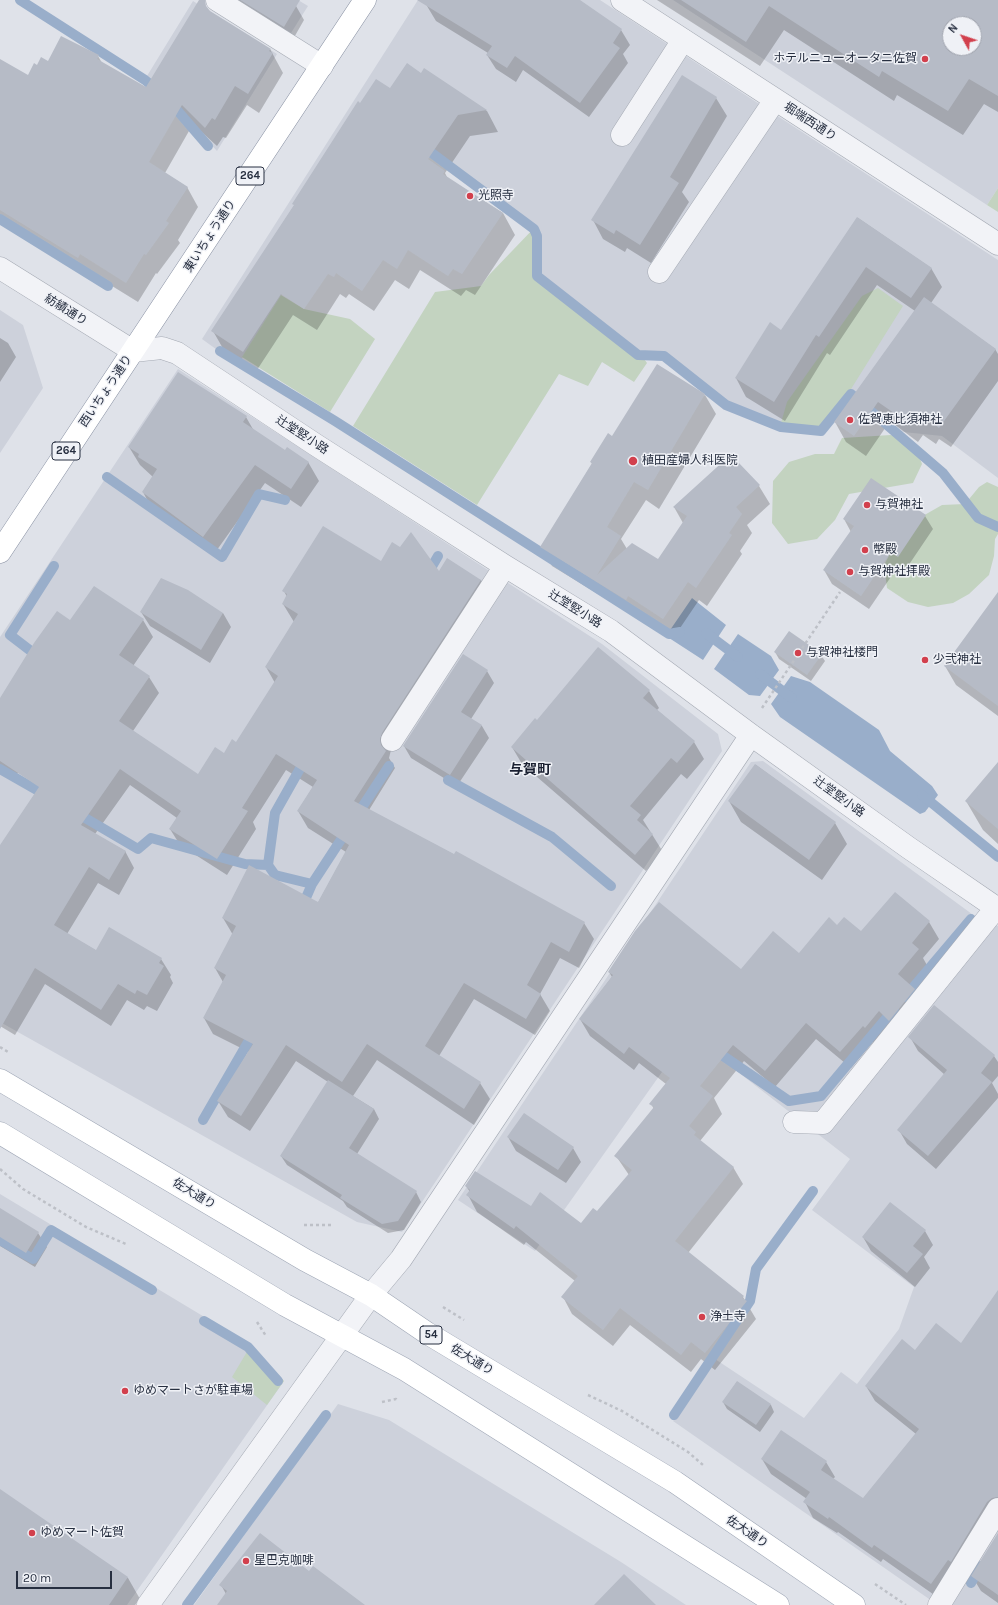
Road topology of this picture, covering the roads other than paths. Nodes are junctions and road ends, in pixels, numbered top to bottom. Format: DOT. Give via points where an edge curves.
graph roads {
  1 [pos="216,0"];
  2 [pos="365,0"];
  3 [pos="622,0"];
  4 [pos="684,40"];
  5 [pos="322,66"];
  6 [pos="775,100"];
  7 [pos="622,135"];
  8 [pos="998,244"];
  9 [pos="0,268"];
  10 [pos="659,272"];
  11 [pos="133,351"];
  12 [pos="0,552"];
  13 [pos="505,566"];
  14 [pos="751,735"];
  15 [pos="392,740"];
  16 [pos="997,908"];
  17 [pos="0,1080"];
  18 [pos="794,1122"];
  19 [pos="0,1133"];
  20 [pos="371,1295"];
  21 [pos="342,1335"];
  22 [pos="998,1510"];
  23 [pos="148,1605"];
  24 [pos="778,1605"];
  25 [pos="854,1605"];
  26 [pos="939,1605"];
  1 -- 5 [label="street"];
  2 -- 5 [label="main road, 東いちょう通り / 264"];
  3 -- 4 [label="street, 堀端西通り"];
  4 -- 6 [label="street, 堀端西通り"];
  4 -- 7 [label="street"];
  5 -- 11 [label="main road, 東いちょう通り / 264"];
  6 -- 8 [label="street, 堀端西通り"];
  6 -- 10 [label="street"];
  9 -- 11 [label="street, 紡績通り"];
  11 -- 12 [label="main road, 西いちょう通り / 264"];
  11 -- 13 [label="street, 辻堂竪小路" via="162,348 177,353"];
  13 -- 14 [label="street, 辻堂竪小路" via="611,631"];
  13 -- 15 [label="street"];
  14 -- 16 [label="street, 辻堂竪小路"];
  14 -- 20 [label="street" via="405,1253"];
  16 -- 18 [label="street" via="823,1123"];
  17 -- 20 [label="main road, 佐大通り / 54" via="305,1260"];
  19 -- 21 [label="main road" via="285,1305"];
  20 -- 21 [label="street"];
  20 -- 25 [label="main road, 佐大通り / 54" via="427,1333 675,1482"];
  21 -- 23 [label="street"];
  21 -- 24 [label="main road" via="404,1369"];
  22 -- 26 [label="street"];
}
